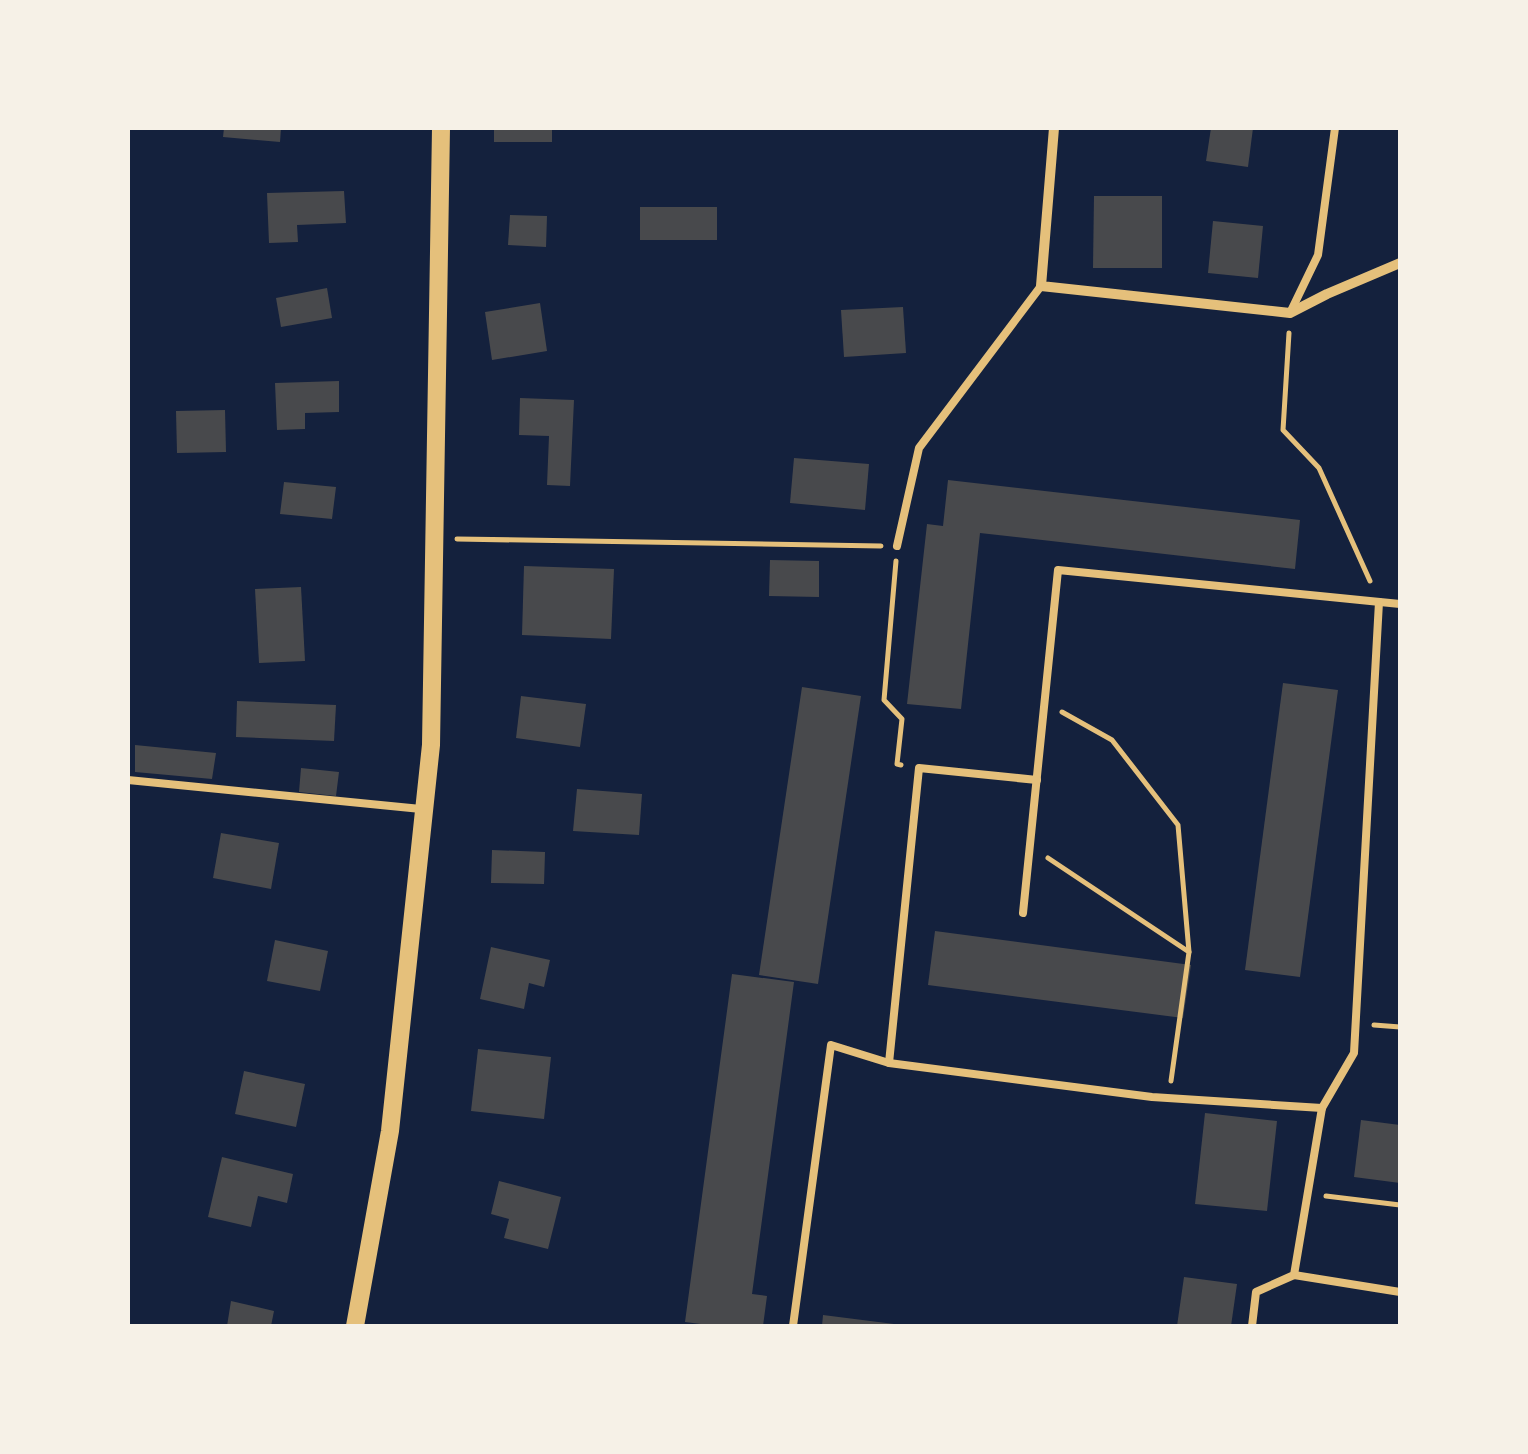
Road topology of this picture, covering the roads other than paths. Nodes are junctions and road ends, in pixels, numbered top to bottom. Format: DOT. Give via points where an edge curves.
graph roads {
  1 [pos="441,128"];
  2 [pos="1054,128"];
  3 [pos="1335,128"];
  4 [pos="1400,263"];
  5 [pos="1041,286"];
  6 [pos="1290,313"];
  7 [pos="897,546"];
  8 [pos="1379,602"];
  9 [pos="1400,604"];
  10 [pos="128,780"];
  11 [pos="1037,780"];
  12 [pos="426,810"];
  13 [pos="1023,912"];
  14 [pos="889,1063"];
  15 [pos="1322,1108"];
  16 [pos="1294,1275"];
  17 [pos="1400,1292"];
  18 [pos="355,1326"];
  19 [pos="794,1326"];
  20 [pos="1252,1326"];
  1 -- 12 [label="street"];
  2 -- 5 [label="street"];
  3 -- 6 [label="lane" via="1318,255"];
  4 -- 6 [label="street"];
  5 -- 6 [label="street"];
  5 -- 7 [label="lane" via="919,448"];
  8 -- 9 [label="lane"];
  8 -- 11 [label="lane" via="1058,570"];
  8 -- 15 [label="lane" via="1354,1053"];
  10 -- 12 [label="lane"];
  11 -- 13 [label="lane"];
  11 -- 14 [label="lane" via="919,768"];
  12 -- 18 [label="street" via="390,1131"];
  14 -- 15 [label="lane" via="1168,1098"];
  14 -- 19 [label="lane" via="831,1045"];
  15 -- 16 [label="lane"];
  16 -- 17 [label="lane"];
  16 -- 20 [label="lane" via="1256,1292"];
}
